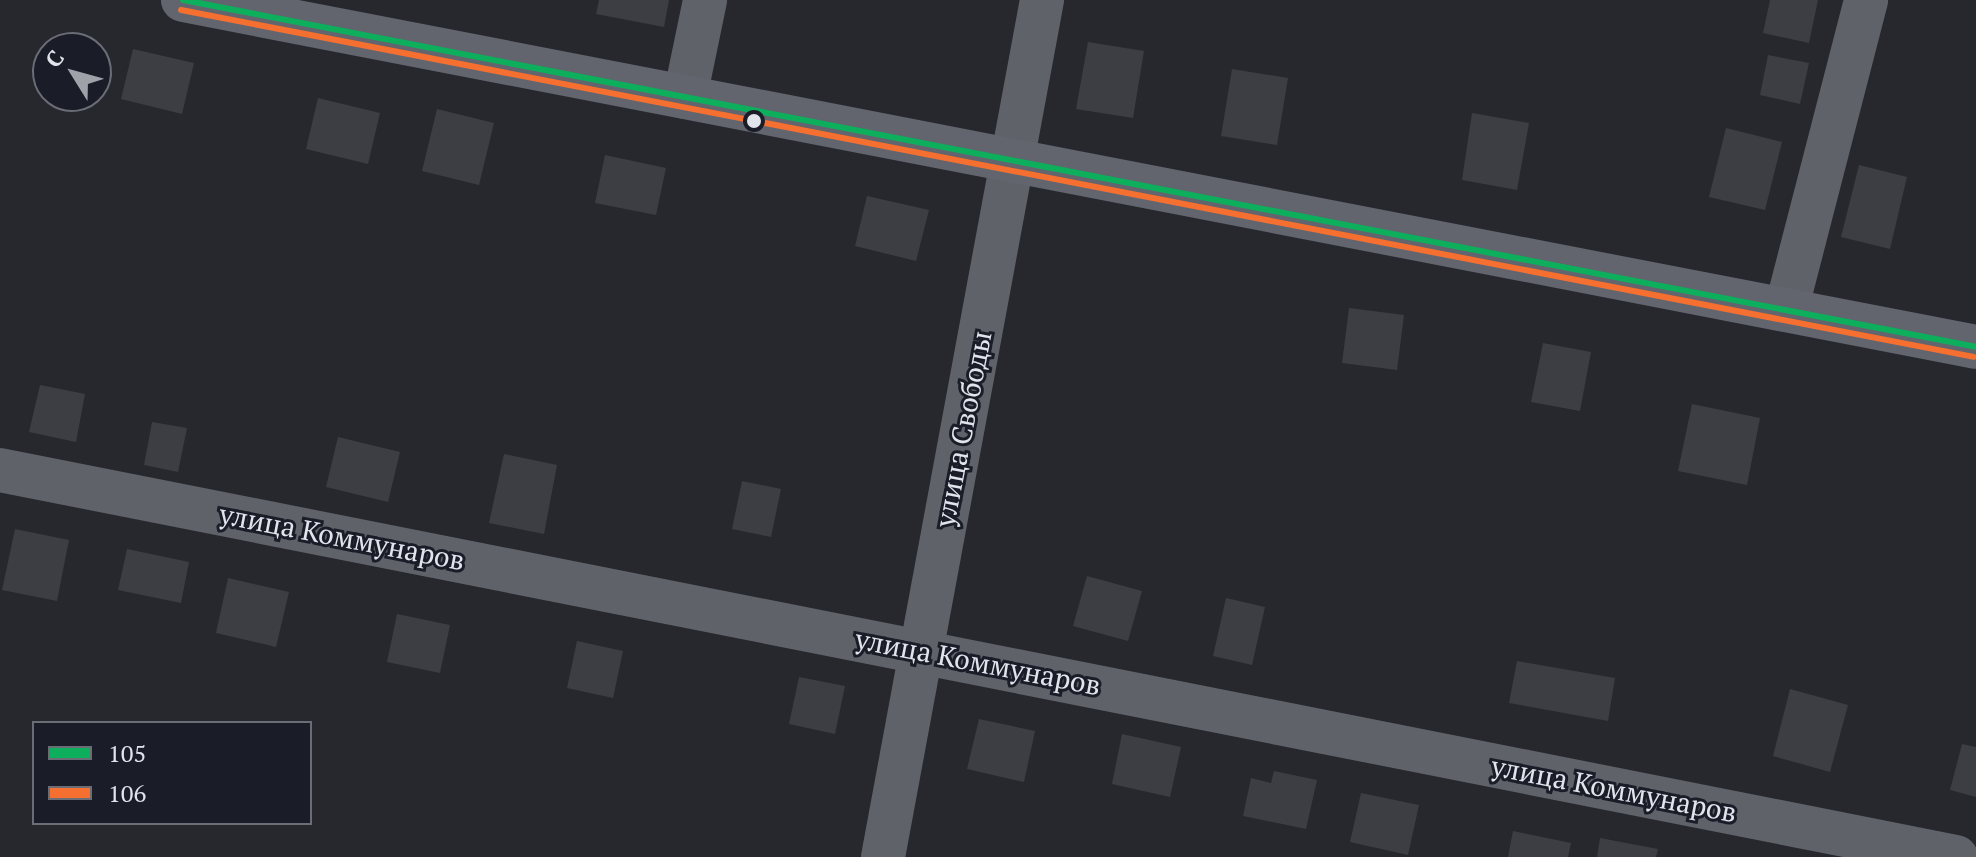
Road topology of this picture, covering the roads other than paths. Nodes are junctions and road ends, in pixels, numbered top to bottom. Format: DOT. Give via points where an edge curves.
graph roads {
  1 [pos="183,0"];
  2 [pos="705,0"];
  3 [pos="1042,0"];
  4 [pos="1866,0"];
  5 [pos="281,9"];
  6 [pos="685,97"];
  7 [pos="1013,161"];
  8 [pos="1786,310"];
  9 [pos="1976,347"];
  10 [pos="0,470"];
  11 [pos="922,650"];
  12 [pos="883,857"];
  13 [pos="1956,857"];
  1 -- 5 [label="street"];
  2 -- 6 [label="street"];
  3 -- 7 [label="street, улица Свободы"];
  4 -- 8 [label="street"];
  5 -- 6 [label="street"];
  6 -- 7 [label="street"];
  7 -- 8 [label="street"];
  7 -- 11 [label="street, улица Свободы"];
  8 -- 9 [label="street"];
  10 -- 11 [label="street, улица Коммунаров"];
  11 -- 12 [label="street, улица Свободы"];
  11 -- 13 [label="street, улица Коммунаров"];
}
